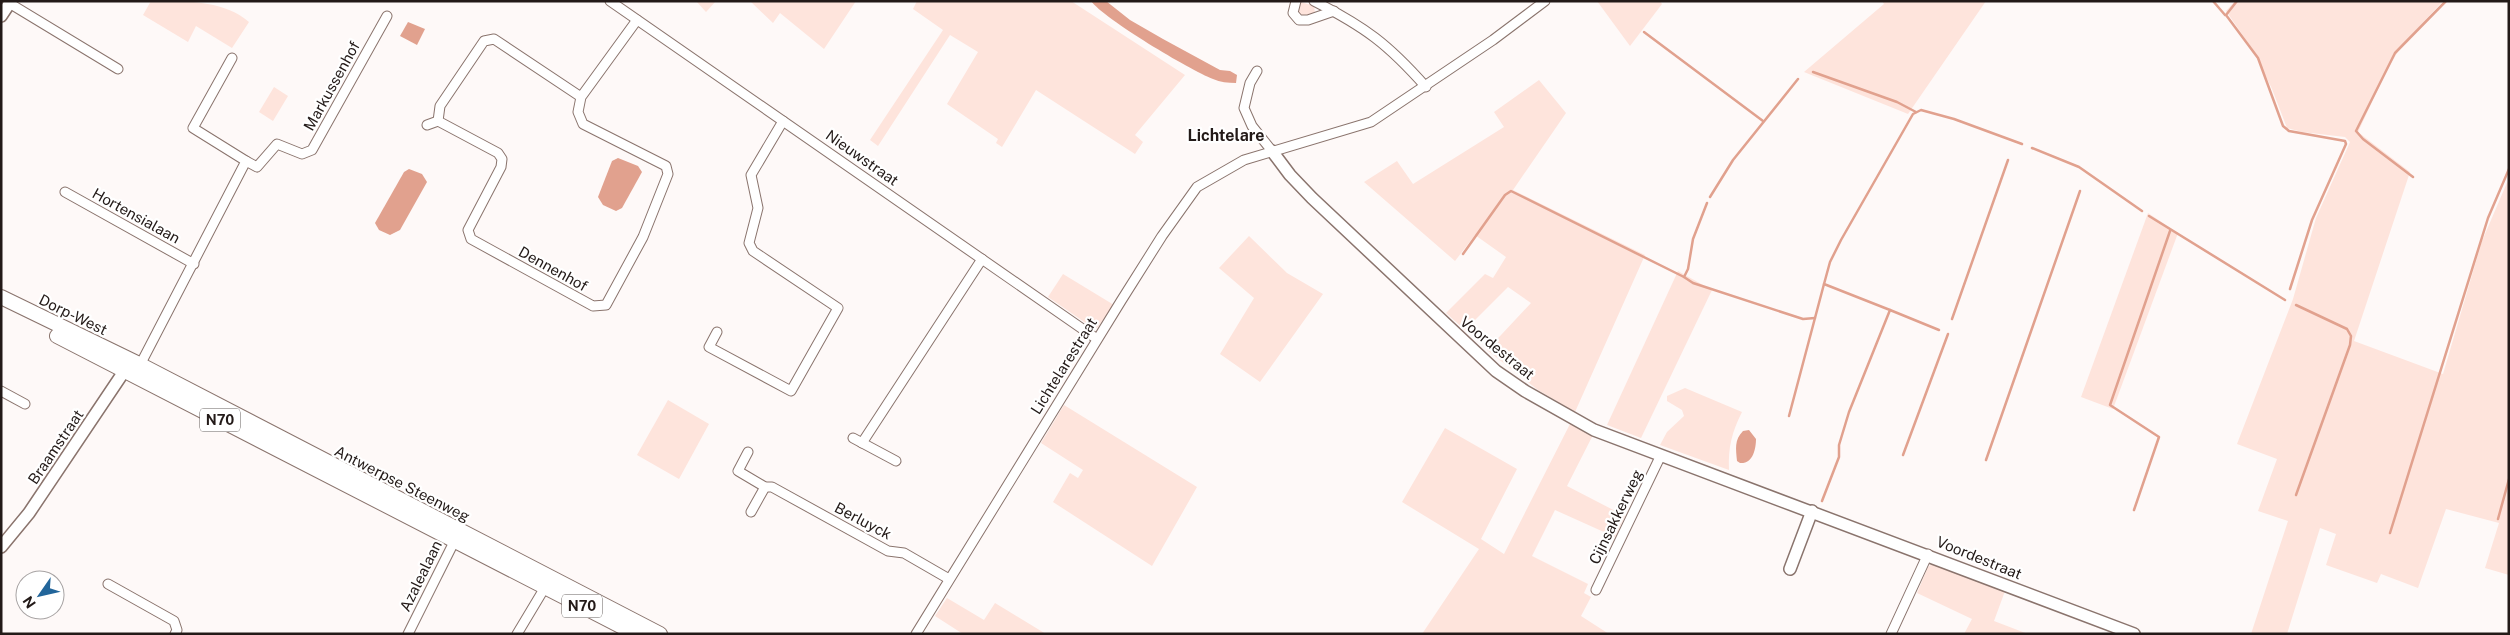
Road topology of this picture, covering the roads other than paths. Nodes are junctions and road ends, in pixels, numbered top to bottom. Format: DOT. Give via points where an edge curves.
graph roads {
  1 [pos="610,1"];
  2 [pos="1296,1"];
  3 [pos="1314,1"];
  4 [pos="1545,1"];
  5 [pos="10,2"];
  6 [pos="1334,11"];
  7 [pos="1,16"];
  8 [pos="387,16"];
  9 [pos="637,20"];
  10 [pos="232,58"];
  11 [pos="118,69"];
  12 [pos="1257,70"];
  13 [pos="1426,87"];
  14 [pos="581,97"];
  15 [pos="438,121"];
  16 [pos="783,121"];
  17 [pos="427,125"];
  18 [pos="1272,151"];
  19 [pos="246,161"];
  20 [pos="65,192"];
  21 [pos="982,260"];
  22 [pos="194,264"];
  23 [pos="1,297"];
  24 [pos="1,307"];
  25 [pos="717,332"];
  26 [pos="1097,339"];
  27 [pos="133,368"];
  28 [pos="1,391"];
  29 [pos="25,404"];
  30 [pos="853,438"];
  31 [pos="862,443"];
  32 [pos="748,452"];
  33 [pos="1661,455"];
  34 [pos="896,461"];
  35 [pos="765,487"];
  36 [pos="1812,511"];
  37 [pos="751,512"];
  38 [pos="457,536"];
  39 [pos="1,546"];
  40 [pos="1928,554"];
  41 [pos="1790,569"];
  42 [pos="949,579"];
  43 [pos="548,582"];
  44 [pos="108,584"];
  45 [pos="1596,590"];
  46 [pos="175,634"];
  47 [pos="408,634"];
  48 [pos="517,634"];
  49 [pos="636,634"];
  50 [pos="660,634"];
  51 [pos="916,634"];
  52 [pos="1891,634"];
  53 [pos="2134,634"];
  1 -- 9 [label="street, Nieuwstraat"];
  2 -- 6 [label="street" via="1293,13 1299,20"];
  3 -- 6 [label="street"];
  4 -- 13 [label="street, Lichtelarestraat"];
  5 -- 7 [label="street"];
  5 -- 11 [label="street"];
  6 -- 13 [label="street" via="1378,38"];
  8 -- 19 [label="street, Markussenhof" via="312,150 302,154 277,144 257,167"];
  9 -- 14 [label="street"];
  9 -- 16 [label="street, Nieuwstraat"];
  10 -- 19 [label="street" via="193,128"];
  12 -- 18 [label="street" via="1244,108 1252,126"];
  13 -- 18 [label="street, Lichtelarestraat" via="1371,122"];
  14 -- 15 [label="street" via="494,39 484,41 440,106"];
  14 -- 15 [label="street, Dennenhof" via="578,112 583,124 666,166 668,174 642,237 606,305 593,306 471,239 468,230 501,167 502,159 498,152"];
  15 -- 17 [label="street"];
  16 -- 21 [label="street, Nieuwstraat"];
  16 -- 25 [label="street" via="751,175 758,208 749,243 753,251 838,308 791,391 709,347"];
  18 -- 26 [label="street, Lichtelarestraat" via="1244,160 1197,187"];
  18 -- 33 [label="street, Voordestraat" via="1319,205 1496,371 1524,391 1594,430"];
  19 -- 22 [label="street"];
  20 -- 22 [label="street, Hortensialaan"];
  21 -- 26 [label="street, Nieuwstraat"];
  21 -- 31 [label="street"];
  22 -- 27 [label="street"];
  23 -- 27 [label="main road, Dorp-West / N70"];
  24 -- 27 [label="main road, Dorp-West / N70"];
  26 -- 42 [label="street, Lichtelarestraat"];
  27 -- 38 [label="main road, Antwerpse Steenweg / N70"];
  27 -- 39 [label="street, Braamstraat" via="29,513"];
  28 -- 29 [label="street"];
  30 -- 31 [label="street"];
  31 -- 34 [label="street"];
  32 -- 35 [label="street, Berluyck" via="738,471"];
  33 -- 36 [label="street, Voordestraat"];
  33 -- 45 [label="street, Cijnsakkerweg"];
  35 -- 37 [label="street"];
  35 -- 42 [label="street, Berluyck" via="772,487 888,551 904,553"];
  36 -- 40 [label="street, Voordestraat"];
  36 -- 41 [label="street"];
  38 -- 43 [label="main road, Antwerpse Steenweg / N70"];
  38 -- 47 [label="street, Azalealaan"];
  40 -- 52 [label="street"];
  40 -- 53 [label="street, Voordestraat"];
  42 -- 51 [label="street, Lichtelarestraat"];
  43 -- 48 [label="street"];
  43 -- 49 [label="main road, Antwerpse Steenweg / N70"];
  43 -- 50 [label="main road, Antwerpse Steenweg / N70"];
  44 -- 46 [label="street" via="174,621"];
}
